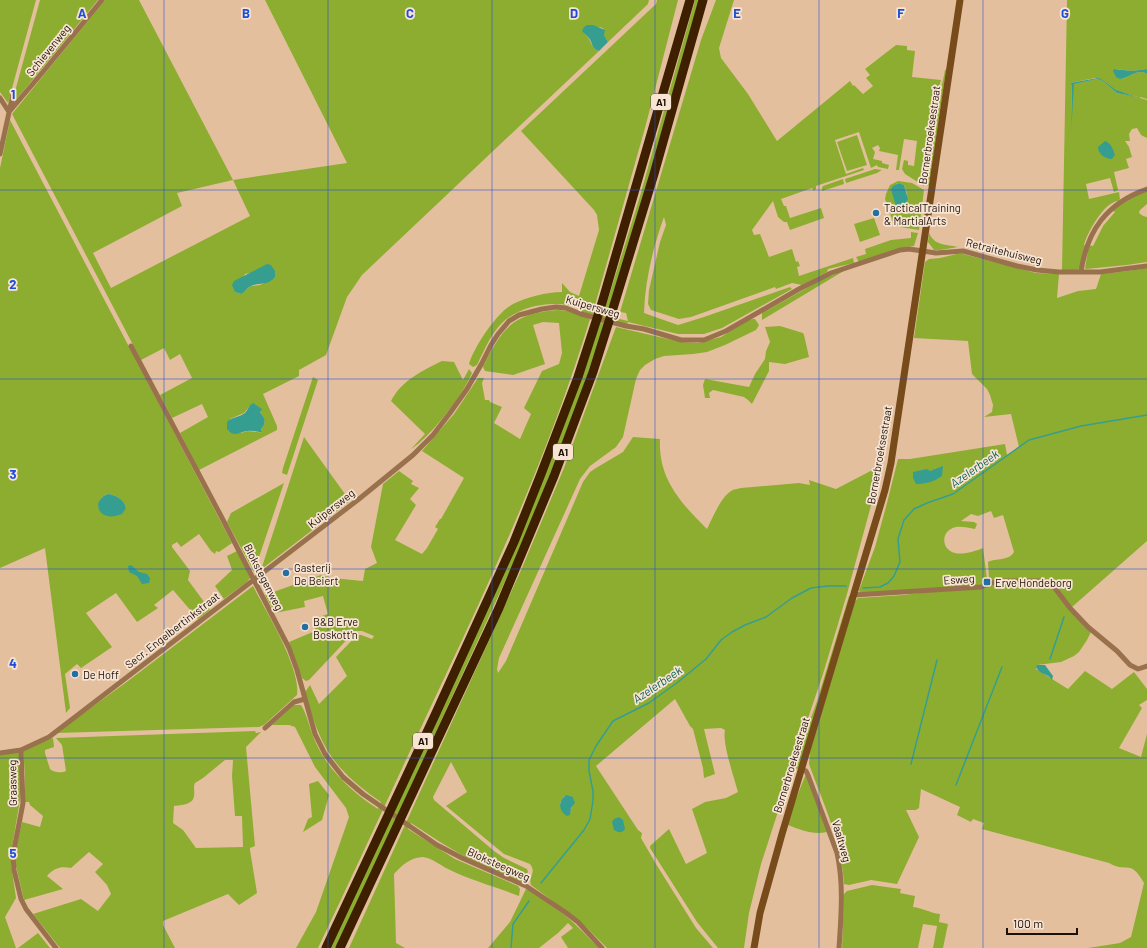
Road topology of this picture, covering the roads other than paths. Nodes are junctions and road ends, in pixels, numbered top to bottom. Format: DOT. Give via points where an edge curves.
graph roads {
  1 [pos="102,0"];
  2 [pos="685,0"];
  3 [pos="690,0"];
  4 [pos="702,0"];
  5 [pos="708,0"];
  6 [pos="960,0"];
  7 [pos="684,18"];
  8 [pos="692,39"];
  9 [pos="13,94"];
  10 [pos="0,98"];
  11 [pos="9,112"];
  12 [pos="0,154"];
  13 [pos="1147,189"];
  14 [pos="923,251"];
  15 [pos="1147,266"];
  16 [pos="1081,272"];
  17 [pos="131,346"];
  18 [pos="254,579"];
  19 [pos="854,595"];
  20 [pos="1147,666"];
  21 [pos="305,699"];
  22 [pos="265,728"];
  23 [pos="21,750"];
  24 [pos="0,753"];
  25 [pos="802,770"];
  26 [pos="381,807"];
  27 [pos="56,948"];
  28 [pos="326,948"];
  29 [pos="340,948"];
  30 [pos="602,948"];
  31 [pos="754,948"];
  32 [pos="839,948"];
  1 -- 11 [label="street, Schievenweg"];
  2 -- 7 [label="highway, A1"];
  3 -- 7 [label="highway"];
  4 -- 8 [label="highway"];
  5 -- 8 [label="highway, A1"];
  6 -- 14 [label="main road, Bornerbroeksestraat"];
  7 -- 28 [label="highway, A1" via="602,303 541,474 514,542"];
  8 -- 29 [label="highway, A1" via="593,372 554,476 499,608"];
  9 -- 11 [label="street"];
  10 -- 11 [label="street"];
  11 -- 12 [label="street"];
  13 -- 16 [label="street" via="1117,204 1098,223 1087,247"];
  14 -- 16 [label="street, Retraitehuisweg" via="963,251 1037,270"];
  14 -- 18 [label="street, Kuipersweg" via="900,250 831,273 726,331 704,340 681,340 566,308 551,307 527,312 509,322 498,334 467,389 428,440 413,455 359,500"];
  14 -- 19 [label="main road, Bornerbroeksestraat" via="892,457 885,490"];
  15 -- 16 [label="street, Retraitehuisweg"];
  17 -- 18 [label="street, Blokstegenweg"];
  18 -- 21 [label="street, Blokstegenweg" via="289,648"];
  18 -- 23 [label="street, Secr. Engelbertinkstraat" via="55,733"];
  19 -- 20 [label="street, Esweg" via="972,588 996,581 1043,581 1054,587 1080,620 1130,665 1138,669"];
  19 -- 25 [label="main road, Bornerbroeksestraat"];
  21 -- 22 [label="street" via="294,702"];
  21 -- 26 [label="street, Blokstegenweg" via="315,734 325,754 350,784"];
  23 -- 24 [label="street, Secr. Engelbertinkstraat"];
  23 -- 27 [label="street, Graasweg" via="23,803 13,855 14,870 26,909"];
  25 -- 31 [label="main road, Bornerbroeksestraat" via="760,913"];
  25 -- 32 [label="street, Vaaltweg" via="808,774 838,853 841,887"];
  26 -- 30 [label="street, Bloksteegweg" via="462,858 526,886 570,916"];
}
